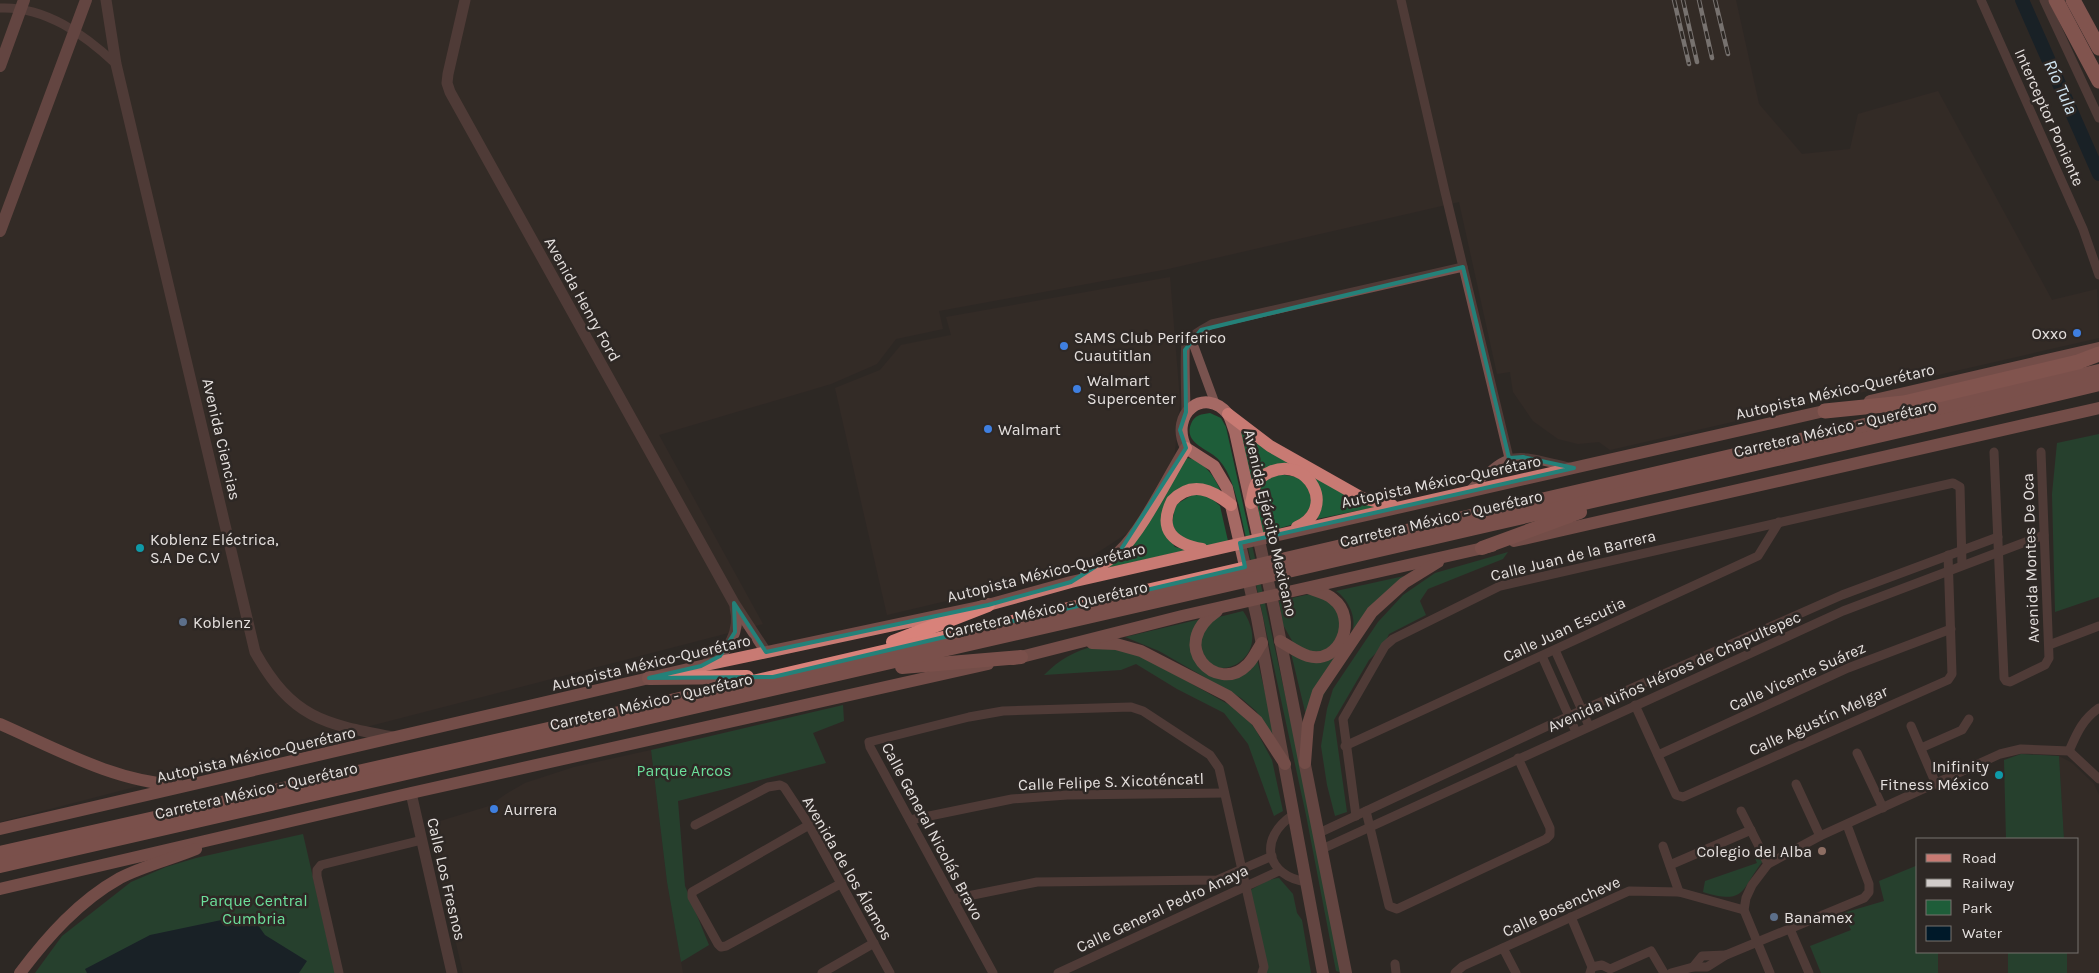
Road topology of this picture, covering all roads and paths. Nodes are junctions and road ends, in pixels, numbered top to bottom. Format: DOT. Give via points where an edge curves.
graph roads {
  1 [pos="86,0"];
  2 [pos="106,0"];
  3 [pos="465,0"];
  4 [pos="1401,0"];
  5 [pos="1981,0"];
  6 [pos="2044,0"];
  7 [pos="2056,0"];
  8 [pos="2073,0"];
  9 [pos="23,4"];
  10 [pos="0,8"];
  11 [pos="74,29"];
  12 [pos="2099,48"];
  13 [pos="116,64"];
  14 [pos="0,66"];
  15 [pos="2099,81"];
  16 [pos="2099,118"];
  17 [pos="0,231"];
  18 [pos="1463,267"];
  19 [pos="2099,275"];
  20 [pos="1191,338"];
  21 [pos="2099,348"];
  22 [pos="2099,354"];
  23 [pos="2099,371"];
  24 [pos="2099,384"];
  25 [pos="1216,406"];
  26 [pos="2099,408"];
  27 [pos="1825,411"];
  28 [pos="1186,412"];
  29 [pos="1228,414"];
  30 [pos="1186,448"];
  31 [pos="1994,452"];
  32 [pos="2041,452"];
  33 [pos="1509,458"];
  34 [pos="1574,468"];
  35 [pos="1647,488"];
  36 [pos="1466,494"];
  37 [pos="1251,503"];
  38 [pos="1399,506"];
  39 [pos="1232,510"];
  40 [pos="1780,522"];
  41 [pos="1280,534"];
  42 [pos="2044,535"];
  43 [pos="1998,537"];
  44 [pos="1482,548"];
  45 [pos="1207,550"];
  46 [pos="1961,550"];
  47 [pos="1999,552"];
  48 [pos="1948,555"];
  49 [pos="1448,556"];
  50 [pos="1962,565"];
  51 [pos="1948,570"];
  52 [pos="1071,582"];
  53 [pos="1308,588"];
  54 [pos="734,603"];
  55 [pos="988,605"];
  56 [pos="1224,607"];
  57 [pos="2099,626"];
  58 [pos="1765,629"];
  59 [pos="1950,629"];
  60 [pos="1751,635"];
  61 [pos="1280,640"];
  62 [pos="1262,643"];
  63 [pos="1771,644"];
  64 [pos="2049,645"];
  65 [pos="1065,646"];
  66 [pos="1555,650"];
  67 [pos="1757,650"];
  68 [pos="766,652"];
  69 [pos="1542,656"];
  70 [pos="1021,657"];
  71 [pos="866,662"];
  72 [pos="701,666"];
  73 [pos="773,677"];
  74 [pos="649,678"];
  75 [pos="1635,705"];
  76 [pos="2099,708"];
  77 [pos="1582,710"];
  78 [pos="1569,716"];
  79 [pos="1969,719"];
  80 [pos="0,724"];
  81 [pos="1589,726"];
  82 [pos="1911,726"];
  83 [pos="1576,732"];
  84 [pos="397,738"];
  85 [pos="1345,746"];
  86 [pos="1920,748"];
  87 [pos="2069,751"];
  88 [pos="1857,753"];
  89 [pos="1658,755"];
  90 [pos="1518,758"];
  91 [pos="1305,763"];
  92 [pos="1285,764"];
  93 [pos="1467,765"];
  94 [pos="1474,778"];
  95 [pos="2099,779"];
  96 [pos="1796,784"];
  97 [pos="1936,784"];
  98 [pos="195,785"];
  99 [pos="411,793"];
  100 [pos="1224,793"];
  101 [pos="1884,808"];
  102 [pos="1366,811"];
  103 [pos="1741,811"];
  104 [pos="1294,815"];
  105 [pos="1356,816"];
  106 [pos="910,820"];
  107 [pos="695,825"];
  108 [pos="809,825"];
  109 [pos="1847,825"];
  110 [pos="1370,828"];
  111 [pos="0,829"];
  112 [pos="245,830"];
  113 [pos="1751,830"];
  114 [pos="1319,833"];
  115 [pos="1820,836"];
  116 [pos="422,840"];
  117 [pos="1663,846"];
  118 [pos="1322,849"];
  119 [pos="0,853"];
  120 [pos="1272,856"];
  121 [pos="1768,864"];
  122 [pos="1670,865"];
  123 [pos="0,866"];
  124 [pos="1242,870"];
  125 [pos="1279,871"];
  126 [pos="1307,882"];
  127 [pos="842,884"];
  128 [pos="1246,886"];
  129 [pos="0,889"];
  130 [pos="1680,892"];
  131 [pos="953,899"];
  132 [pos="1744,910"];
  133 [pos="1571,916"];
  134 [pos="1790,929"];
  135 [pos="874,943"];
  136 [pos="1757,943"];
  137 [pos="1503,948"];
  138 [pos="1591,970"];
  139 [pos="1614,970"];
  140 [pos="20,973"];
  141 [pos="339,973"];
  142 [pos="452,973"];
  143 [pos="822,973"];
  144 [pos="890,973"];
  145 [pos="994,973"];
  146 [pos="1058,973"];
  147 [pos="1262,973"];
  148 [pos="1323,973"];
  149 [pos="1346,973"];
  150 [pos="1455,973"];
  151 [pos="1516,973"];
  152 [pos="1664,973"];
  153 [pos="1671,973"];
  154 [pos="1770,973"];
  155 [pos="1809,973"];
  1 -- 11 [label="main road"];
  2 -- 13 [label="street, Avenida Ciencias"];
  3 -- 54 [label="street, Avenida Henry Ford" via="448,74 450,92"];
  4 -- 18 [label="street"];
  5 -- 19 [label="street, Interceptor Poniente" via="2083,229"];
  6 -- 16 [label="street"];
  7 -- 15 [label="highway"];
  8 -- 12 [label="highway"];
  9 -- 10 [label="street"];
  9 -- 11 [label="street"];
  9 -- 14 [label="main road"];
  11 -- 13 [label="street"];
  11 -- 17 [label="main road"];
  13 -- 84 [label="street, Avenida Ciencias" via="255,652 266,673 281,690 318,719 338,727"];
  18 -- 20 [label="street" via="1212,324"];
  18 -- 33 [label="street"];
  20 -- 25 [label="street"];
  20 -- 28 [label="street" via="1185,350"];
  21 -- 27 [label="main road, Autopista México-Querétaro"];
  22 -- 27 [label="highway" via="2078,362 1904,403"];
  23 -- 71 [label="highway, Carretera México - Querétaro"];
  24 -- 35 [label="highway, Carretera México - Querétaro"];
  25 -- 28 [label="main road" via="1203,403"];
  25 -- 29 [label="main road, Avenida Ejército Mexicano"];
  26 -- 44 [label="main road"];
  27 -- 34 [label="main road, Autopista México-Querétaro"];
  28 -- 30 [label="main road" via="1180,430"];
  29 -- 37 [label="main road, Avenida Ejército Mexicano"];
  29 -- 38 [label="main road" via="1270,446 1362,498"];
  30 -- 39 [label="main road" via="1214,466 1222,476"];
  30 -- 52 [label="main road" via="1120,551 1105,564"];
  31 -- 43 [label="street"];
  32 -- 42 [label="street, Avenida Montes De Oca"];
  33 -- 34 [label="street" via="1523,457"];
  33 -- 36 [label="street" via="1494,465"];
  34 -- 36 [label="main road, Autopista México-Querétaro"];
  35 -- 44 [label="highway"];
  35 -- 71 [label="highway, Carretera México - Querétaro"];
  36 -- 38 [label="main road, Autopista México-Querétaro"];
  37 -- 41 [label="main road" via="1256,484 1265,474 1282,468 1304,474 1316,491 1315,512 1306,523"];
  37 -- 61 [label="main road, Avenida Ejército Mexicano"];
  38 -- 41 [label="main road, Autopista México-Querétaro"];
  39 -- 45 [label="main road" via="1215,492 1204,488 1189,489 1172,501 1167,519 1174,539 1183,546"];
  39 -- 62 [label="main road"];
  40 -- 46 [label="street, Calle Juan de la Barrera" via="1957,484 1960,487"];
  40 -- 66 [label="street, Calle Juan Escutia" via="1758,556"];
  40 -- 85 [label="street, Calle Juan de la Barrera" via="1500,586 1393,639 1385,646 1345,713 1342,725"];
  41 -- 45 [label="main road, Autopista México-Querétaro"];
  42 -- 47 [label="street, Avenida Niños Héroes de Chapultepec"];
  42 -- 64 [label="street, Avenida Montes De Oca"];
  43 -- 46 [label="street, Avenida Niños Héroes de Chapultepec"];
  43 -- 47 [label="street"];
  44 -- 49 [label="main road"];
  45 -- 52 [label="main road, Autopista México-Querétaro"];
  46 -- 48 [label="street, Avenida Niños Héroes de Chapultepec"];
  46 -- 50 [label="street"];
  47 -- 50 [label="street, Avenida Niños Héroes de Chapultepec"];
  47 -- 64 [label="street, Avenida Montes De Oca" via="2006,681 2010,682 2048,662"];
  48 -- 51 [label="street, Calle Agustín Melgar"];
  48 -- 58 [label="street, Avenida Niños Héroes de Chapultepec" via="1842,595"];
  49 -- 53 [label="main road"];
  49 -- 91 [label="main road" via="1404,583 1372,612 1318,692 1308,724"];
  50 -- 51 [label="street, Avenida Niños Héroes de Chapultepec"];
  51 -- 59 [label="street, Calle Agustín Melgar"];
  51 -- 63 [label="street, Avenida Niños Héroes de Chapultepec" via="1843,611"];
  52 -- 55 [label="main road, Autopista México-Querétaro"];
  53 -- 56 [label="main road"];
  53 -- 61 [label="main road" via="1334,599 1344,613 1346,630 1343,638 1333,650 1317,656 1308,656"];
  54 -- 68 [label="street, Avenida Henry Ford"];
  54 -- 72 [label="street, Avenida Henry Ford" via="736,625 732,639 720,656"];
  55 -- 68 [label="main road, Autopista México-Querétaro"];
  55 -- 71 [label="highway" via="895,641"];
  56 -- 62 [label="main road" via="1203,621 1196,635 1198,656 1207,669 1220,674 1234,674 1247,666"];
  56 -- 65 [label="main road"];
  57 -- 64 [label="street"];
  58 -- 60 [label="street, Avenida Niños Héroes de Chapultepec"];
  58 -- 63 [label="street"];
  59 -- 89 [label="street, Calle Vicente Suárez" via="1848,668"];
  59 -- 89 [label="street, Calle Agustín Melgar" via="1952,674 1948,680 1683,798 1676,795"];
  60 -- 67 [label="street"];
  60 -- 77 [label="street, Avenida Niños Héroes de Chapultepec"];
  61 -- 91 [label="main road, Avenida Ejército Mexicano"];
  62 -- 92 [label="main road"];
  63 -- 67 [label="street, Avenida Niños Héroes de Chapultepec"];
  65 -- 70 [label="main road"];
  65 -- 92 [label="main road" via="1116,644 1141,651 1228,696 1257,721"];
  66 -- 69 [label="street, Calle Juan Escutia"];
  66 -- 77 [label="street"];
  67 -- 75 [label="street, Avenida Niños Héroes de Chapultepec"];
  68 -- 72 [label="main road, Autopista México-Querétaro"];
  69 -- 78 [label="street"];
  69 -- 85 [label="street, Calle Juan Escutia"];
  70 -- 71 [label="highway" via="932,666"];
  70 -- 99 [label="main road"];
  71 -- 73 [label="highway, Carretera México - Querétaro"];
  71 -- 123 [label="highway, Carretera México - Querétaro"];
  72 -- 74 [label="main road, Autopista México-Querétaro"];
  73 -- 74 [label="highway"];
  73 -- 119 [label="highway, Carretera México - Querétaro"];
  74 -- 84 [label="main road, Autopista México-Querétaro"];
  75 -- 81 [label="street, Avenida Niños Héroes de Chapultepec"];
  75 -- 89 [label="street, Calle Agustín Melgar"];
  76 -- 87 [label="street" via="2080,726"];
  77 -- 78 [label="street, Avenida Niños Héroes de Chapultepec"];
  77 -- 81 [label="street"];
  78 -- 83 [label="street"];
  78 -- 93 [label="street, Avenida Niños Héroes de Chapultepec"];
  79 -- 86 [label="street" via="1962,730"];
  80 -- 98 [label="main road" via="123,776 162,784"];
  81 -- 83 [label="street, Avenida Niños Héroes de Chapultepec"];
  82 -- 86 [label="street"];
  83 -- 90 [label="street, Avenida Niños Héroes de Chapultepec"];
  84 -- 98 [label="main road, Autopista México-Querétaro"];
  85 -- 105 [label="street, Calle Juan de la Barrera"];
  86 -- 97 [label="street"];
  87 -- 95 [label="street"];
  87 -- 97 [label="street" via="2021,750 2000,754"];
  88 -- 101 [label="street"];
  90 -- 94 [label="street, Avenida Niños Héroes de Chapultepec"];
  90 -- 110 [label="street" via="1550,828 1546,840 1394,909 1390,906"];
  91 -- 114 [label="main road, Avenida Ejército Mexicano"];
  92 -- 104 [label="main road"];
  93 -- 94 [label="street"];
  93 -- 102 [label="street, Avenida Niños Héroes de Chapultepec"];
  94 -- 110 [label="street, Avenida Niños Héroes de Chapultepec"];
  96 -- 115 [label="street"];
  97 -- 101 [label="street"];
  98 -- 111 [label="main road, Autopista México-Querétaro"];
  99 -- 112 [label="main road"];
  99 -- 116 [label="street, Calle Los Fresnos"];
  100 -- 106 [label="street, Calle Felipe S. Xicoténcatl" via="1012,799"];
  100 -- 106 [label="street, Calle General Nicolás Bravo" via="1219,768 1210,755 1137,708 1003,711 869,742"];
  100 -- 124 [label="street, Calle General Nicolás Bravo"];
  101 -- 109 [label="street"];
  102 -- 105 [label="street, Avenida Niños Héroes de Chapultepec"];
  102 -- 110 [label="street"];
  103 -- 113 [label="street"];
  104 -- 120 [label="street" via="1284,821 1272,836"];
  104 -- 126 [label="main road"];
  105 -- 114 [label="street, Avenida Niños Héroes de Chapultepec"];
  106 -- 131 [label="street, Calle General Nicolás Bravo"];
  107 -- 108 [label="street, Avenida de los Álamos" via="775,785 784,787"];
  108 -- 127 [label="street, Avenida de los Álamos"];
  108 -- 127 [label="street" via="695,888 692,897 704,920 718,944 726,946"];
  109 -- 115 [label="street"];
  109 -- 134 [label="street" via="1869,892 1864,898"];
  110 -- 118 [label="street, Avenida Niños Héroes de Chapultepec"];
  112 -- 129 [label="main road"];
  112 -- 140 [label="main road" via="121,878 76,910 46,939"];
  113 -- 121 [label="street"];
  113 -- 122 [label="street"];
  114 -- 118 [label="main road, Avenida Ejército Mexicano"];
  115 -- 121 [label="street"];
  116 -- 141 [label="street" via="322,865 317,870"];
  116 -- 142 [label="street, Calle Los Fresnos"];
  117 -- 122 [label="street"];
  118 -- 149 [label="main road, Avenida Ejército Mexicano"];
  120 -- 124 [label="street"];
  120 -- 125 [label="street"];
  121 -- 132 [label="street" via="1752,885"];
  122 -- 130 [label="street"];
  124 -- 128 [label="street, Calle General Nicolás Bravo"];
  124 -- 131 [label="street" via="1217,880 1037,882"];
  125 -- 126 [label="street" via="1289,878"];
  125 -- 128 [label="street, Calle General Pedro Anaya"];
  126 -- 148 [label="main road"];
  127 -- 135 [label="street, Avenida de los Álamos"];
  128 -- 146 [label="street, Calle General Pedro Anaya"];
  128 -- 147 [label="street, Calle General Nicolás Bravo" via="1264,967"];
  130 -- 132 [label="street, Calle Bosencheve"];
  130 -- 133 [label="street, Calle Bosencheve" via="1629,891"];
  131 -- 145 [label="street, Calle General Nicolás Bravo"];
  132 -- 136 [label="street"];
  133 -- 137 [label="street, Calle Bosencheve"];
  133 -- 138 [label="street"];
  134 -- 136 [label="street"];
  134 -- 155 [label="street"];
  135 -- 143 [label="street"];
  135 -- 144 [label="street, Avenida de los Álamos"];
  136 -- 153 [label="street" via="1726,955 1707,967"];
  136 -- 154 [label="street"];
  137 -- 150 [label="street, Calle Bosencheve" via="1463,966"];
  137 -- 151 [label="street"];
  138 -- 139 [label="street" via="1602,964"];
  139 -- 152 [label="street" via="1651,950"];
}
